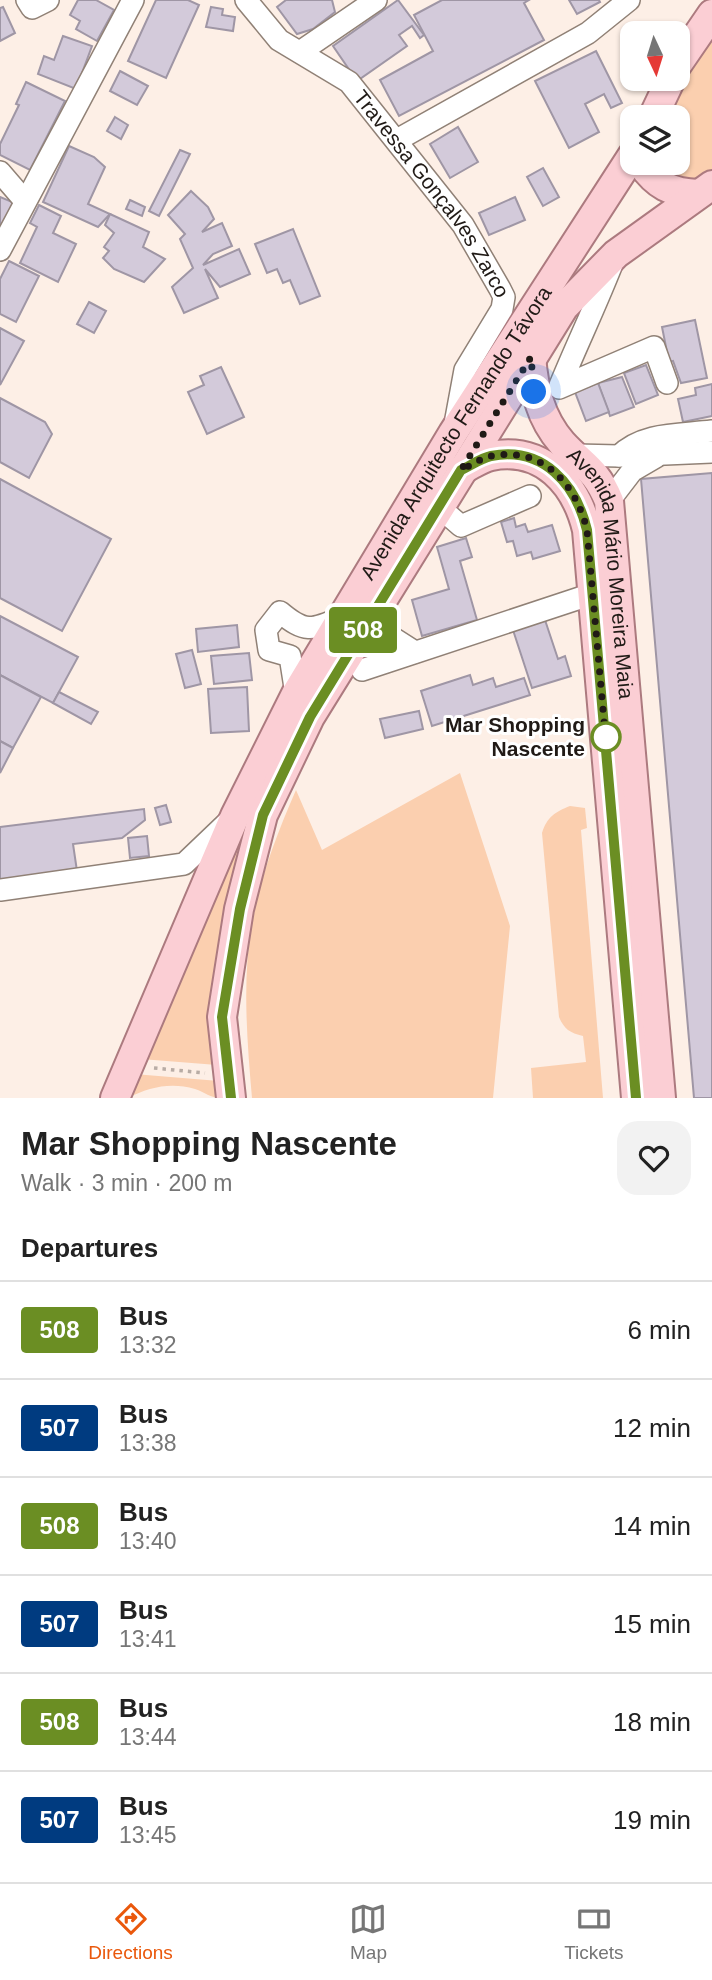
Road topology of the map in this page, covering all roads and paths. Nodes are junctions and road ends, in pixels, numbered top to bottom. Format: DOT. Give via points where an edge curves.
graph roads {
  1 [pos="27,0"];
  2 [pos="48,0"];
  3 [pos="134,0"];
  4 [pos="246,0"];
  5 [pos="376,0"];
  6 [pos="629,0"];
  7 [pos="712,14"];
  8 [pos="690,46"];
  9 [pos="300,52"];
  10 [pos="397,140"];
  11 [pos="0,172"];
  12 [pos="620,175"];
  13 [pos="653,175"];
  14 [pos="705,189"];
  15 [pos="25,201"];
  16 [pos="0,250"];
  17 [pos="616,254"];
  18 [pos="564,307"];
  19 [pos="583,330"];
  20 [pos="531,357"];
  21 [pos="667,383"];
  22 [pos="712,431"];
  23 [pos="453,433"];
  24 [pos="712,452"];
  25 [pos="576,455"];
  26 [pos="619,456"];
  27 [pos="658,456"];
  28 [pos="461,470"];
  29 [pos="530,496"];
  30 [pos="609,501"];
  31 [pos="439,507"];
  32 [pos="592,594"];
  33 [pos="355,620"];
  34 [pos="415,652"];
  35 [pos="362,670"];
  36 [pos="296,694"];
  37 [pos="235,816"];
  38 [pos="184,864"];
  39 [pos="0,890"];
  40 [pos="198,905"];
  41 [pos="151,1068"];
  42 [pos="225,1086"];
  43 [pos="115,1098"];
  44 [pos="636,1098"];
  45 [pos="661,1098"];
  1 -- 2 [label="street" via="32,8"];
  3 -- 15 [label="street"];
  4 -- 9 [label="street, Travessa Gonçalves Zarco" via="279,40"];
  5 -- 9 [label="street"];
  6 -- 10 [label="street" via="588,33"];
  7 -- 8 [label="main road"];
  9 -- 10 [label="street, Travessa Gonçalves Zarco" via="349,82"];
  10 -- 23 [label="street, Travessa Gonçalves Zarco" via="463,225 503,297 502,309 465,370"];
  11 -- 15 [label="street"];
  12 -- 23 [label="main road, Avenida Arquitecto Fernando Távora"];
  13 -- 14 [label="main road, Avenida Arquitecto Fernando Távora" via="665,188 680,193"];
  14 -- 17 [label="main road, Avenida Arquitecto Fernando Távora"];
  15 -- 16 [label="street"];
  17 -- 18 [label="main road, Avenida Arquitecto Fernando Távora"];
  17 -- 19 [label="street" via="592,319"];
  18 -- 19 [label="street"];
  18 -- 20 [label="main road, Avenida Arquitecto Fernando Távora"];
  19 -- 21 [label="street" via="559,388 654,347"];
  20 -- 25 [label="main road, Avenida Mário Moreira Maia" via="534,392 542,412 562,443"];
  20 -- 28 [label="main road, Avenida Arquitecto Fernando Távora"];
  22 -- 26 [label="street" via="645,439 632,443"];
  23 -- 33 [label="main road, Avenida Arquitecto Fernando Távora"];
  24 -- 27 [label="street"];
  25 -- 26 [label="street"];
  25 -- 30 [label="main road, Avenida Mário Moreira Maia" via="602,484"];
  26 -- 27 [label="street"];
  27 -- 30 [label="street" via="632,471"];
  28 -- 31 [label="main road, Avenida Arquitecto Fernando Távora"];
  28 -- 32 [label="main road, Avenida Mário Moreira Maia" via="491,456 520,457 546,464 562,478 581,504"];
  29 -- 31 [label="street" via="461,526"];
  30 -- 45 [label="main road, Avenida Mário Moreira Maia"];
  31 -- 33 [label="main road, Avenida Arquitecto Fernando Távora"];
  32 -- 34 [label="street"];
  32 -- 44 [label="main road, Avenida Mário Moreira Maia"];
  33 -- 34 [label="street"];
  33 -- 36 [label="main road, Avenida Arquitecto Fernando Távora"];
  33 -- 36 [label="street" via="298,628 280,612 266,630 269,650 290,656"];
  33 -- 42 [label="main road, Avenida Arquitecto Fernando Távora" via="263,815 240,909 222,1017"];
  34 -- 35 [label="street"];
  36 -- 37 [label="main road, Avenida Arquitecto Fernando Távora"];
  37 -- 38 [label="street"];
  37 -- 40 [label="main road, Avenida Arquitecto Fernando Távora"];
  38 -- 39 [label="street"];
  38 -- 40 [label="street" via="193,877"];
  40 -- 43 [label="main road, Avenida Arquitecto Fernando Távora"];
  41 -- 42 [label="path"];
}
